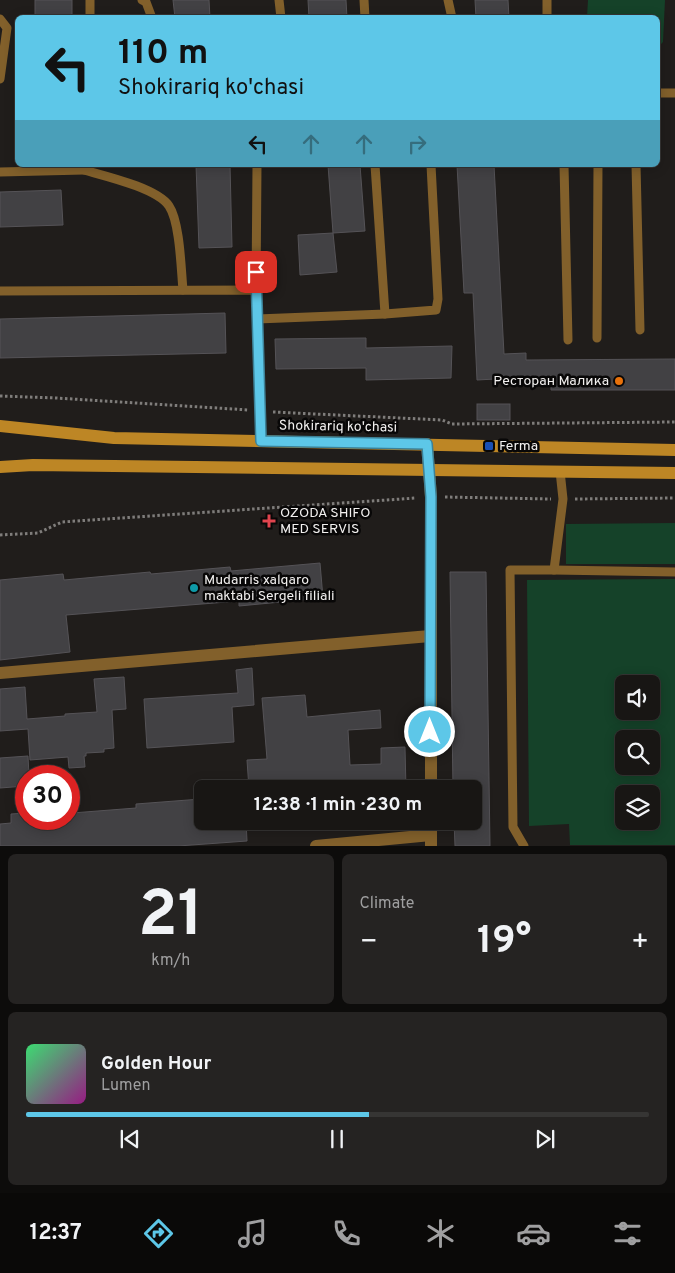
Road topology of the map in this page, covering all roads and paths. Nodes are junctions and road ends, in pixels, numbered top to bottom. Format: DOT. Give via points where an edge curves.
graph roads {
  1 [pos="90,0"];
  2 [pos="142,0"];
  3 [pos="279,0"];
  4 [pos="364,0"];
  5 [pos="448,0"];
  6 [pos="547,0"];
  7 [pos="90,15"];
  8 [pos="151,15"];
  9 [pos="281,15"];
  10 [pos="365,15"];
  11 [pos="451,15"];
  12 [pos="548,15"];
  13 [pos="0,19"];
  14 [pos="0,79"];
  15 [pos="660,93"];
  16 [pos="675,93"];
  17 [pos="257,167"];
  18 [pos="375,167"];
  19 [pos="431,167"];
  20 [pos="564,167"];
  21 [pos="598,167"];
  22 [pos="636,167"];
  23 [pos="84,168"];
  24 [pos="0,172"];
  25 [pos="183,290"];
  26 [pos="256,290"];
  27 [pos="0,291"];
  28 [pos="385,314"];
  29 [pos="257,319"];
  30 [pos="640,330"];
  31 [pos="596,338"];
  32 [pos="568,340"];
  33 [pos="0,396"];
  34 [pos="260,411"];
  35 [pos="675,422"];
  36 [pos="0,426"];
  37 [pos="261,441"];
  38 [pos="427,444"];
  39 [pos="675,450"];
  40 [pos="0,467"];
  41 [pos="429,470"];
  42 [pos="560,471"];
  43 [pos="675,473"];
  44 [pos="431,497"];
  45 [pos="675,498"];
  46 [pos="563,499"];
  47 [pos="0,535"];
  48 [pos="554,570"];
  49 [pos="675,572"];
  50 [pos="430,636"];
  51 [pos="0,673"];
  52 [pos="431,780"];
  53 [pos="431,840"];
  54 [pos="316,846"];
  55 [pos="524,846"];
  1 -- 7 [label="lane"];
  2 -- 8 [label="lane"];
  3 -- 9 [label="lane"];
  4 -- 10 [label="lane"];
  5 -- 11 [label="lane"];
  6 -- 12 [label="lane"];
  13 -- 14 [label="lane" via="6,28"];
  15 -- 16 [label="lane"];
  17 -- 26 [label="lane"];
  18 -- 28 [label="lane"];
  19 -- 28 [label="lane" via="436,310"];
  20 -- 32 [label="lane"];
  21 -- 31 [label="lane"];
  22 -- 30 [label="lane"];
  23 -- 24 [label="lane"];
  23 -- 25 [label="lane" via="157,195 169,206 176,224"];
  25 -- 26 [label="lane"];
  25 -- 27 [label="lane"];
  26 -- 29 [label="lane"];
  28 -- 29 [label="lane"];
  29 -- 34 [label="lane"];
  33 -- 34 [label="path"];
  34 -- 35 [label="path" via="442,420 452,424"];
  34 -- 37 [label="lane"];
  36 -- 37 [label="main road, Shokirariq ko'chasi" via="114,438"];
  37 -- 38 [label="main road, Shokirariq ko'chasi"];
  38 -- 39 [label="main road, Shokirariq ko'chasi"];
  38 -- 41 [label="street"];
  40 -- 41 [label="main road"];
  41 -- 42 [label="main road"];
  41 -- 44 [label="street"];
  42 -- 43 [label="main road"];
  42 -- 46 [label="lane"];
  44 -- 46 [label="path"];
  44 -- 47 [label="path" via="62,522 38,533"];
  44 -- 50 [label="street"];
  45 -- 46 [label="path"];
  46 -- 48 [label="lane"];
  48 -- 49 [label="lane"];
  48 -- 55 [label="lane" via="510,570 513,827"];
  50 -- 51 [label="street"];
  50 -- 52 [label="street"];
  53 -- 54 [label="street"];
}
